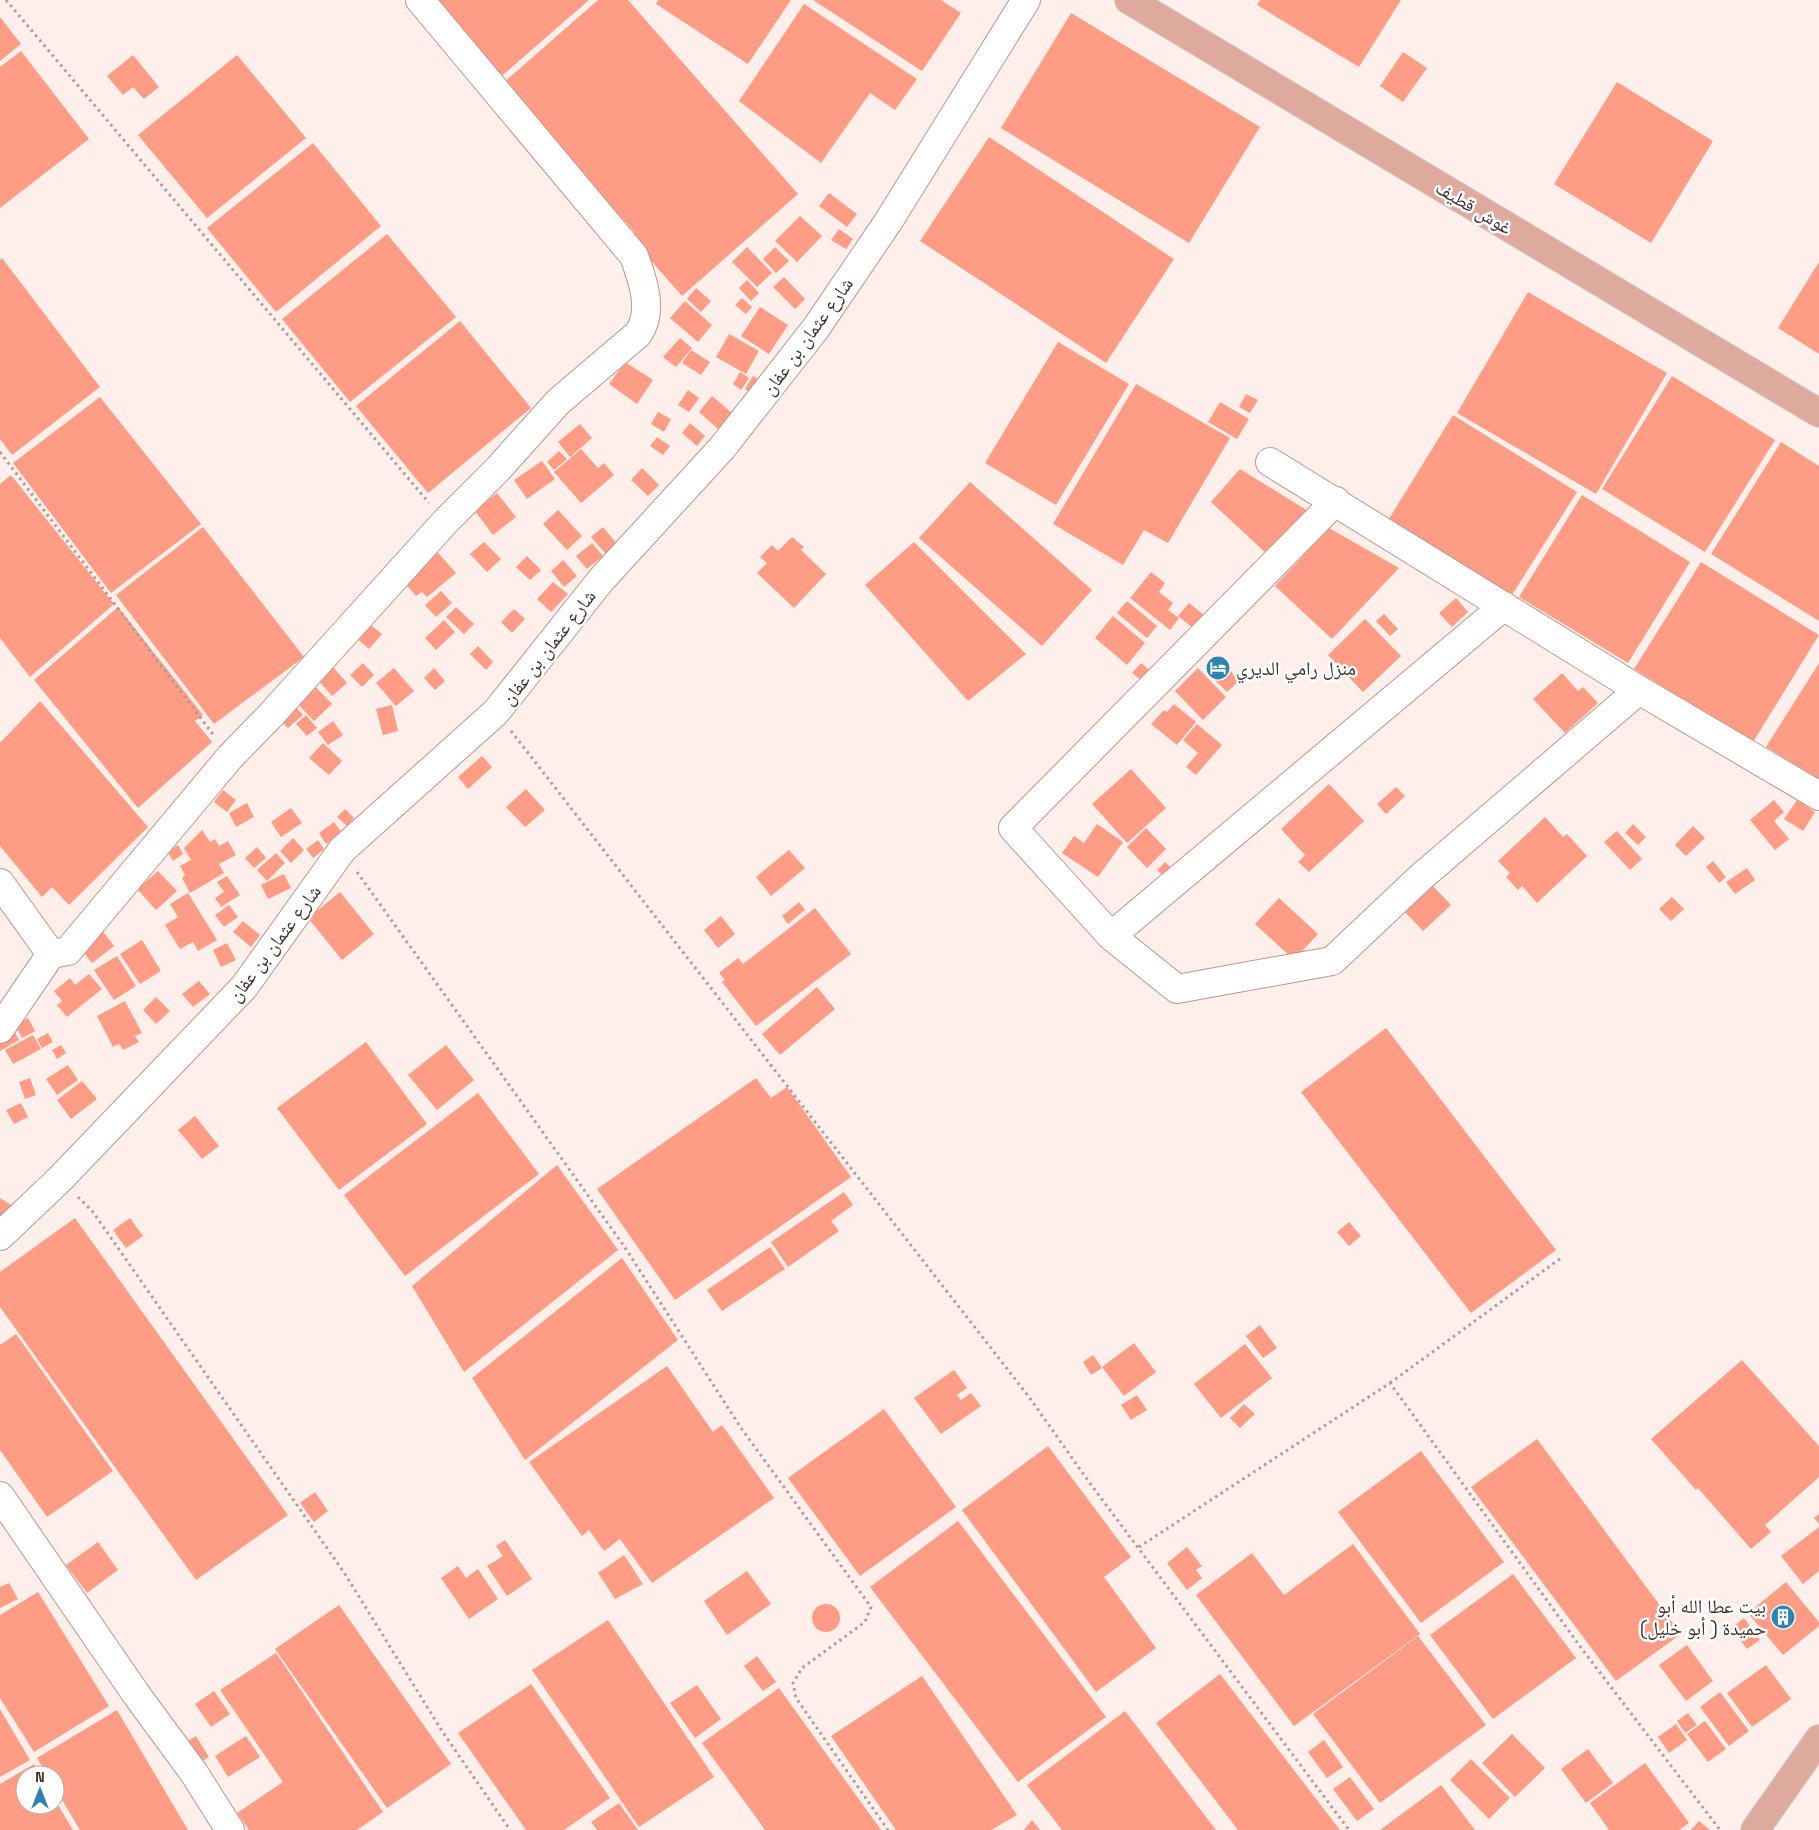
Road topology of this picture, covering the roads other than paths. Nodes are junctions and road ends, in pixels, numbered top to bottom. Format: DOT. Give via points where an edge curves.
graph roads {
  1 [pos="420,0"];
  2 [pos="1026,0"];
  3 [pos="1134,1"];
  4 [pos="1819,413"];
  5 [pos="1270,462"];
  6 [pos="1336,501"];
  7 [pos="1504,606"];
  8 [pos="1639,690"];
  9 [pos="1819,796"];
  10 [pos="0,883"];
  11 [pos="1111,936"];
  12 [pos="51,954"];
  13 [pos="0,1029"];
  14 [pos="0,1236"];
  15 [pos="0,1496"];
  16 [pos="1819,1739"];
  17 [pos="230,1830"];
  18 [pos="1755,1830"];
  1 -- 12 [label="street" via="634,256 646,290 644,325 638,334 558,402 445,522 230,757 68,952"];
  2 -- 14 [label="street, شارع عثمان بن عفان" via="888,222 816,328 722,448 601,580 496,712 342,850 244,987 60,1179"];
  3 -- 4 [label="main road, غوش قطيف"];
  5 -- 6 [label="street"];
  6 -- 7 [label="street"];
  6 -- 11 [label="street" via="1013,828"];
  7 -- 8 [label="street"];
  7 -- 11 [label="street"];
  8 -- 9 [label="street"];
  8 -- 11 [label="street" via="1421,877 1332,961 1177,989"];
  10 -- 12 [label="street"];
  12 -- 13 [label="street"];
  15 -- 17 [label="street" via="194,1773"];
  16 -- 18 [label="main road"];
}
